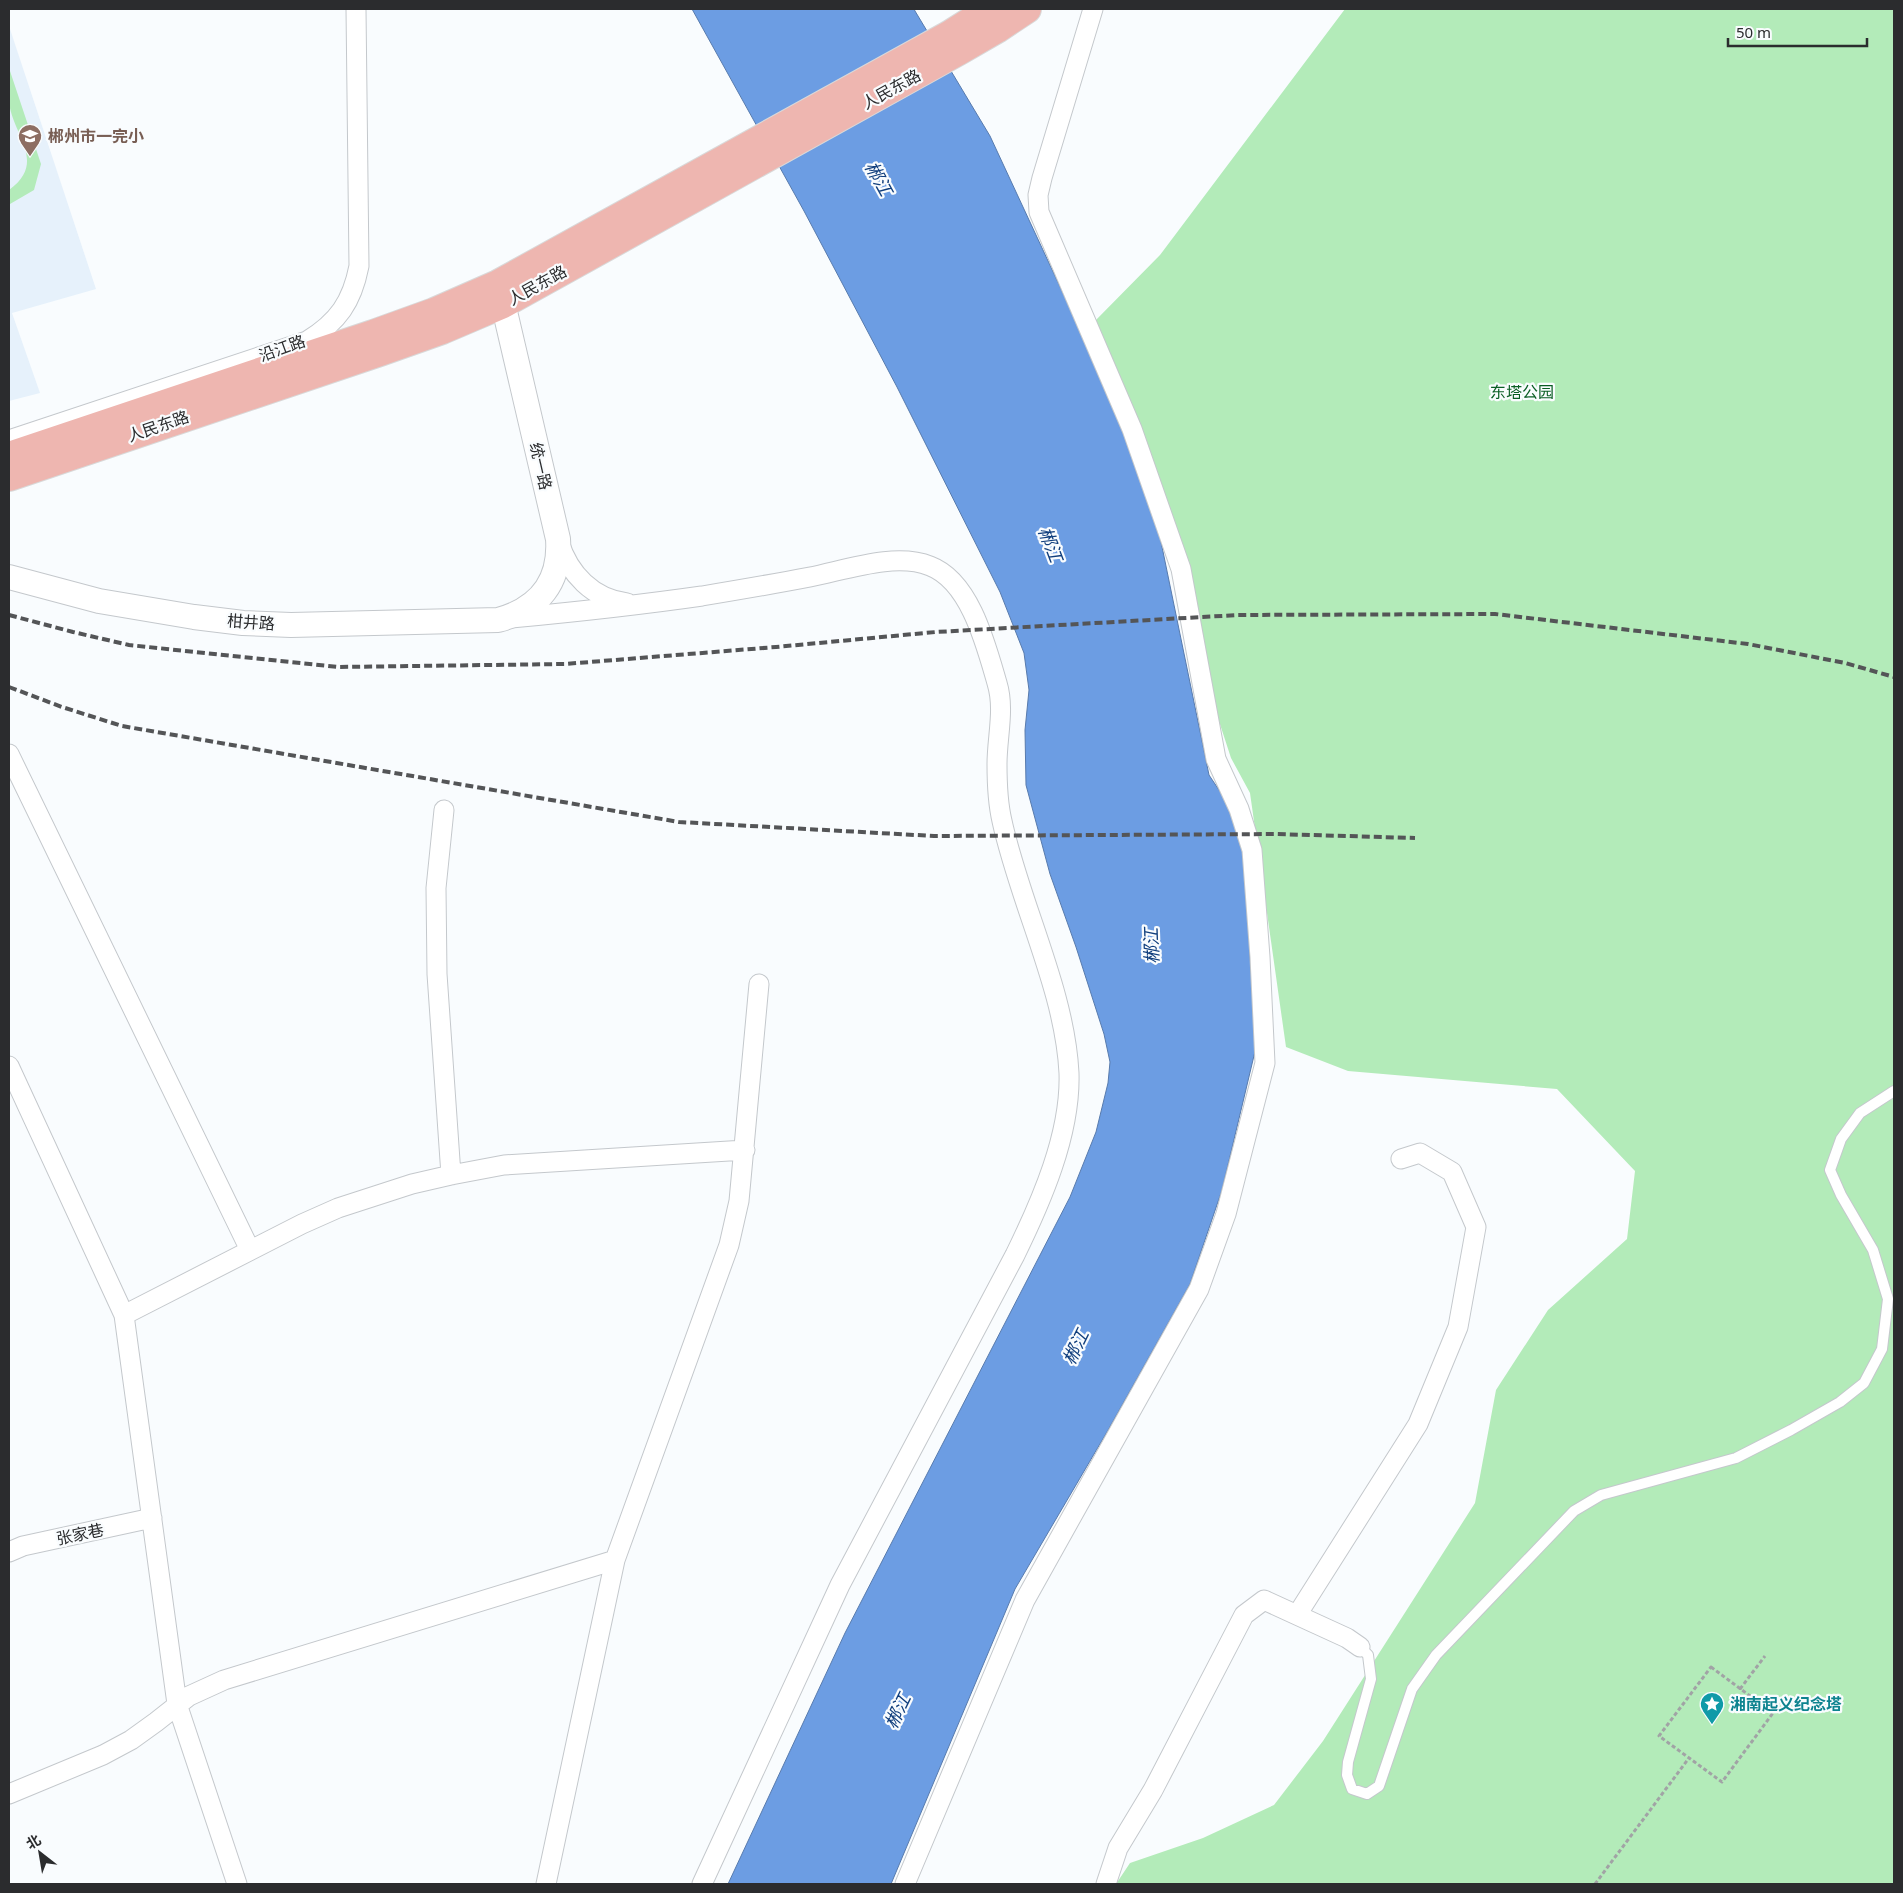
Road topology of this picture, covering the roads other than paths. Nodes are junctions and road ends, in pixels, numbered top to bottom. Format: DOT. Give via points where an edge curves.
graph roads {
  1 [pos="356,9"];
  2 [pos="990,9"];
  3 [pos="1027,9"];
  4 [pos="1093,9"];
  5 [pos="954,43"];
  6 [pos="503,306"];
  7 [pos="9,440"];
  8 [pos="9,456"];
  9 [pos="9,477"];
  10 [pos="558,539"];
  11 [pos="9,577"];
  12 [pos="646,603"];
  13 [pos="498,620"];
  14 [pos="9,754"];
  15 [pos="444,810"];
  16 [pos="759,984"];
  17 [pos="9,1066"];
  18 [pos="1894,1091"];
  19 [pos="744,1150"];
  20 [pos="1401,1159"];
  21 [pos="451,1175"];
  22 [pos="250,1250"];
  23 [pos="124,1315"];
  24 [pos="152,1518"];
  25 [pos="9,1552"];
  26 [pos="615,1560"];
  27 [pos="1297,1615"];
  28 [pos="1360,1646"];
  29 [pos="177,1704"];
  30 [pos="9,1794"];
  31 [pos="237,1884"];
  32 [pos="546,1884"];
  33 [pos="702,1884"];
  34 [pos="905,1884"];
  35 [pos="1106,1884"];
  1 -- 7 [label="street, 沿江路" via="359,266 352,292 339,315 307,340"];
  2 -- 5 [label="main road, 人民东路"];
  3 -- 5 [label="main road, 人民东路" via="997,29"];
  4 -- 34 [label="street" via="1042,178 1038,195 1040,212 1132,429 1181,568 1216,759 1239,809 1252,850 1265,1063 1226,1214 1199,1289 1025,1600"];
  5 -- 6 [label="main road, 人民东路"];
  6 -- 8 [label="main road, 人民东路" via="434,312"];
  6 -- 9 [label="main road, 人民东路" via="380,352"];
  6 -- 10 [label="street, 统一路"];
  10 -- 12 [label="street" via="569,565 588,587 621,602"];
  10 -- 13 [label="street, 统一路" via="554,575 541,596 522,612"];
  11 -- 13 [label="street, 柑井路" via="99,601 156,612 243,622 291,625"];
  12 -- 13 [label="street"];
  12 -- 33 [label="street" via="769,585 884,562 910,561 932,566 950,579 974,613 998,687 997,765 1001,819 1051,981 1062,1024 1069,1074 1064,1129 1036,1212 840,1585"];
  14 -- 22 [label="street"];
  15 -- 21 [label="street" via="436,888 437,974"];
  16 -- 19 [label="street"];
  17 -- 23 [label="street"];
  18 -- 28 [label="lane" via="1860,1113 1842,1139 1830,1170 1873,1250 1888,1299 1882,1348 1864,1383 1840,1402 1736,1458 1601,1495 1574,1510 1436,1655 1412,1688 1379,1786 1367,1794 1352,1789 1347,1775 1371,1679 1368,1655"];
  19 -- 21 [label="street" via="504,1165"];
  19 -- 26 [label="street" via="739,1201 729,1245"];
  20 -- 27 [label="street" via="1420,1153 1452,1172 1476,1227 1458,1327 1418,1424"];
  21 -- 22 [label="street" via="338,1208"];
  22 -- 23 [label="street"];
  23 -- 24 [label="street"];
  24 -- 25 [label="street, 张家巷"];
  24 -- 29 [label="street"];
  26 -- 29 [label="street" via="224,1680"];
  26 -- 32 [label="street"];
  27 -- 28 [label="street"];
  27 -- 35 [label="street" via="1264,1600 1244,1614 1153,1790 1118,1848"];
  29 -- 30 [label="street" via="150,1727 103,1755"];
  29 -- 31 [label="street"];
}
